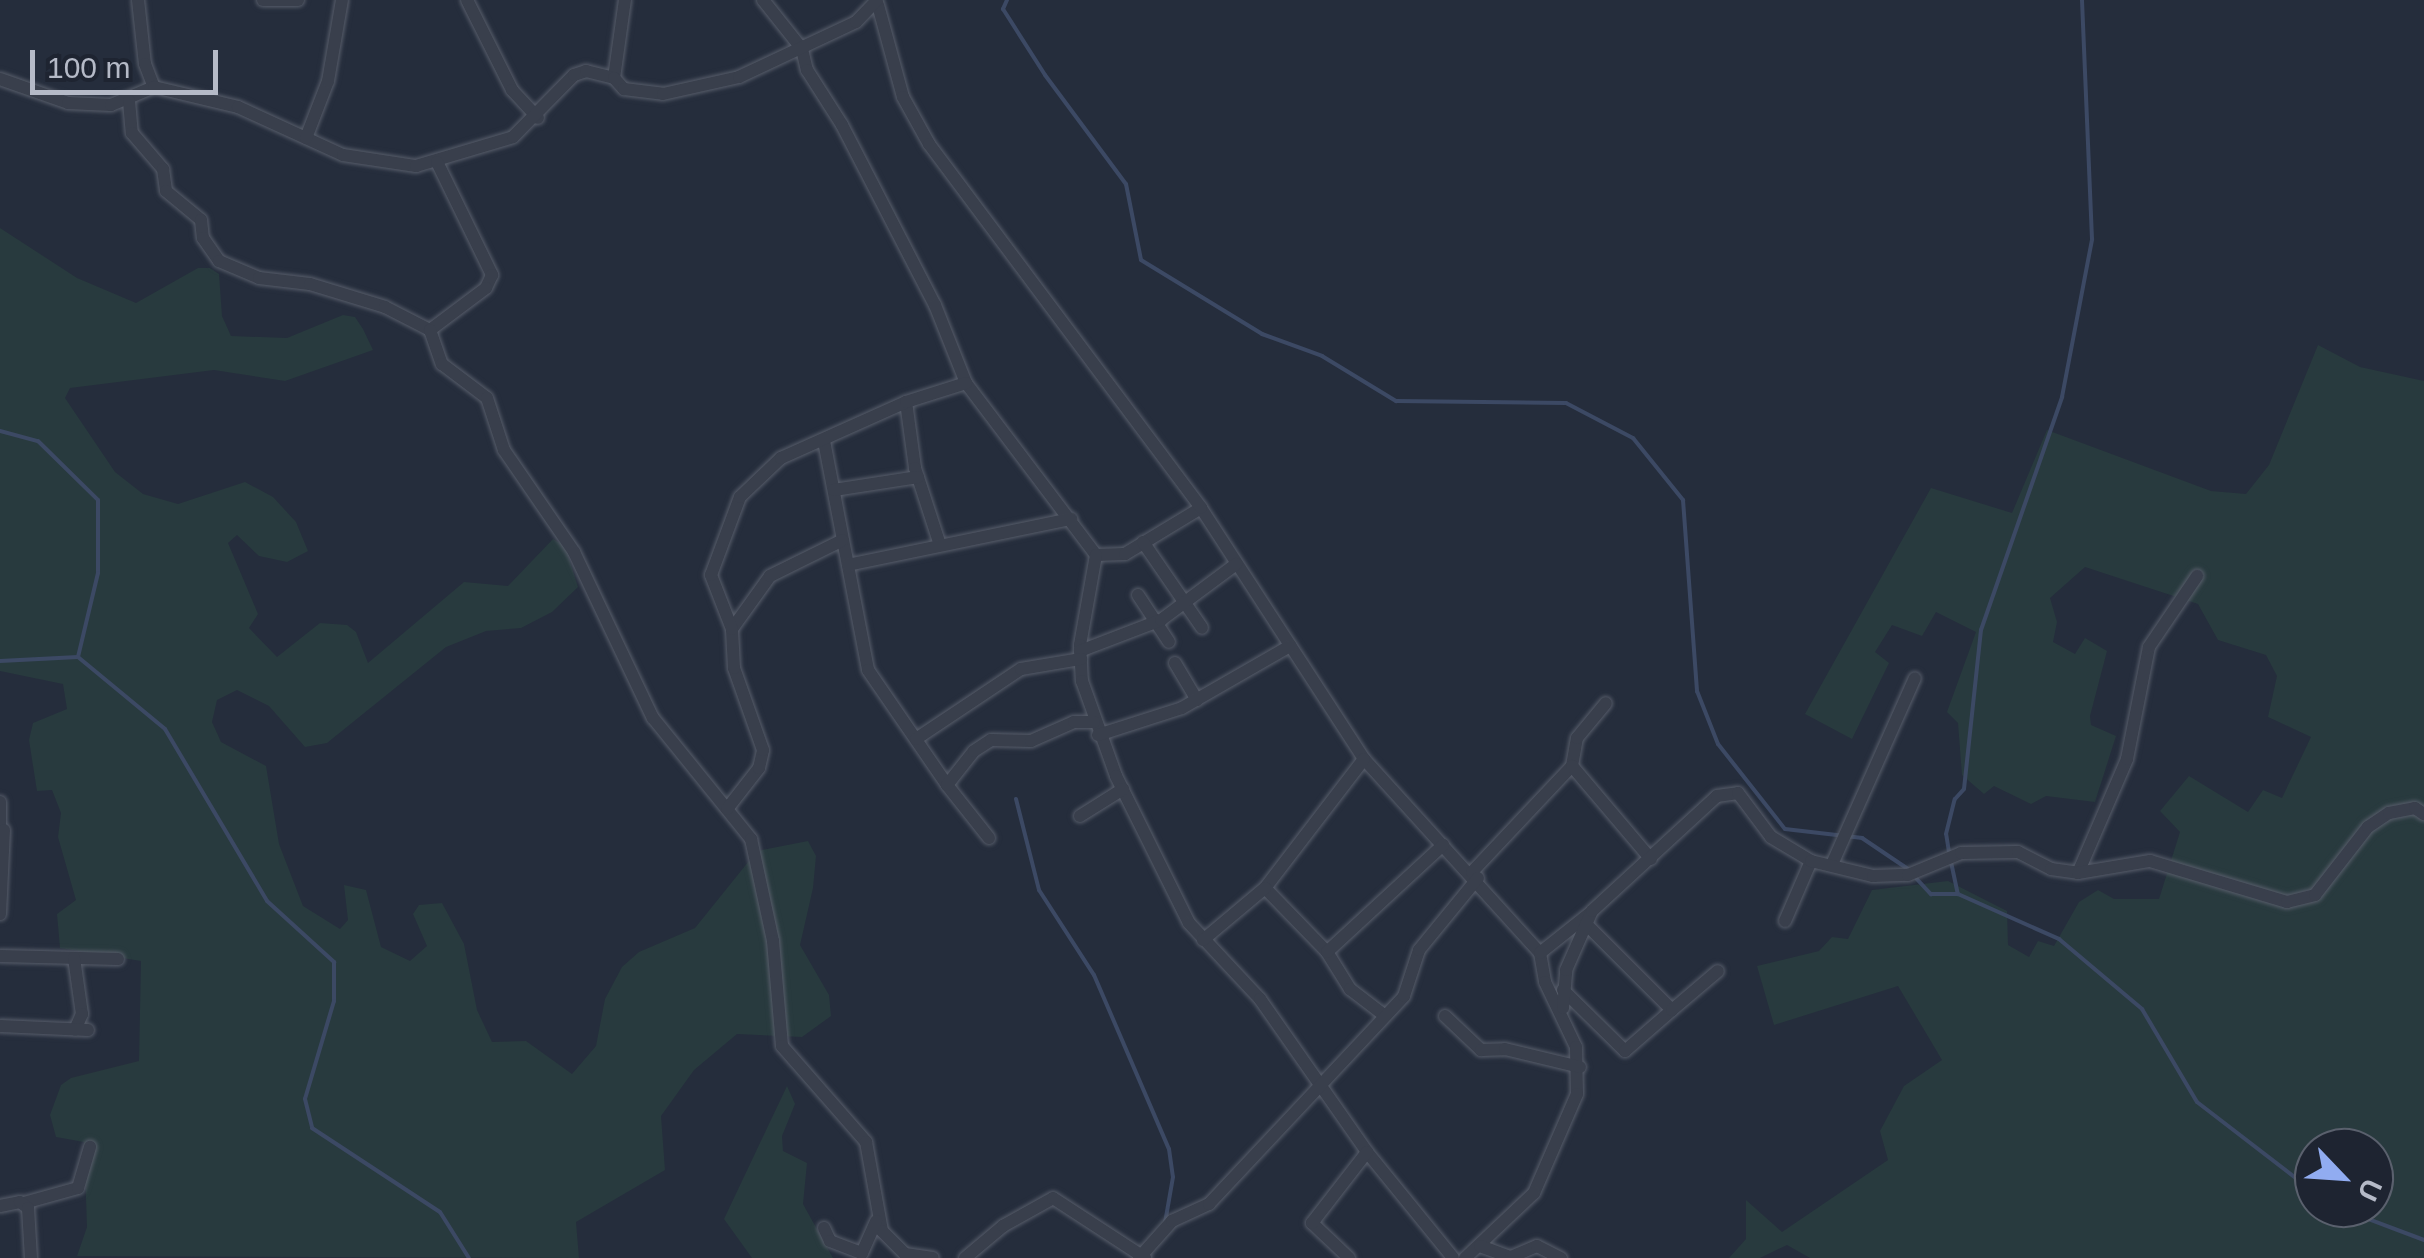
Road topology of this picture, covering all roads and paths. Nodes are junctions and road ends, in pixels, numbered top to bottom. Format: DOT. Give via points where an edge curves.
graph roads {
  1 [pos="140,0"];
  2 [pos="263,0"];
  3 [pos="298,0"];
  4 [pos="342,0"];
  5 [pos="466,0"];
  6 [pos="626,0"];
  7 [pos="763,0"];
  8 [pos="877,2"];
  9 [pos="802,49"];
  10 [pos="614,78"];
  11 [pos="0,79"];
  12 [pos="154,87"];
  13 [pos="129,101"];
  14 [pos="538,118"];
  15 [pos="306,138"];
  16 [pos="436,162"];
  17 [pos="430,330"];
  18 [pos="966,383"];
  19 [pos="906,402"];
  20 [pos="824,441"];
  21 [pos="918,477"];
  22 [pos="834,490"];
  23 [pos="1201,508"];
  24 [pos="1071,518"];
  25 [pos="844,540"];
  26 [pos="1143,542"];
  27 [pos="940,545"];
  28 [pos="1096,555"];
  29 [pos="1236,564"];
  30 [pos="848,565"];
  31 [pos="2197,576"];
  32 [pos="1138,595"];
  33 [pos="1180,606"];
  34 [pos="1153,623"];
  35 [pos="1202,628"];
  36 [pos="732,629"];
  37 [pos="1169,642"];
  38 [pos="1290,646"];
  39 [pos="1080,655"];
  40 [pos="1176,663"];
  41 [pos="1915,678"];
  42 [pos="1196,700"];
  43 [pos="1606,702"];
  44 [pos="1096,728"];
  45 [pos="916,739"];
  46 [pos="1364,759"];
  47 [pos="1572,766"];
  48 [pos="947,785"];
  49 [pos="1123,789"];
  50 [pos="0,802"];
  51 [pos="727,809"];
  52 [pos="2424,814"];
  53 [pos="1080,816"];
  54 [pos="2,829"];
  55 [pos="990,838"];
  56 [pos="1442,845"];
  57 [pos="1651,859"];
  58 [pos="1811,860"];
  59 [pos="1833,862"];
  60 [pos="2078,873"];
  61 [pos="1475,875"];
  62 [pos="1265,888"];
  63 [pos="0,914"];
  64 [pos="1589,918"];
  65 [pos="1785,921"];
  66 [pos="1202,940"];
  67 [pos="1326,952"];
  68 [pos="1540,953"];
  69 [pos="0,956"];
  70 [pos="74,958"];
  71 [pos="118,960"];
  72 [pos="1718,971"];
  73 [pos="1563,990"];
  74 [pos="1672,1010"];
  75 [pos="1563,1011"];
  76 [pos="1385,1016"];
  77 [pos="1445,1016"];
  78 [pos="0,1026"];
  79 [pos="1580,1067"];
  80 [pos="1319,1083"];
  81 [pos="90,1147"];
  82 [pos="1367,1152"];
  83 [pos="24,1203"];
  84 [pos="0,1206"];
  85 [pos="876,1221"];
  86 [pos="824,1228"];
  87 [pos="1480,1246"];
  88 [pos="966,1257"];
  89 [pos="1142,1257"];
  90 [pos="31,1258"];
  91 [pos="933,1258"];
  92 [pos="1349,1258"];
  93 [pos="1453,1258"];
  94 [pos="1464,1258"];
  95 [pos="1561,1258"];
  1 -- 12 [label="street" via="145,64"];
  2 -- 3 [label="street"];
  4 -- 15 [label="street" via="328,81"];
  5 -- 14 [label="street" via="512,90"];
  6 -- 10 [label="street"];
  7 -- 9 [label="street"];
  8 -- 9 [label="street"];
  8 -- 23 [label="street" via="904,97 930,144"];
  9 -- 10 [label="street" via="739,78 673,92 624,88"];
  9 -- 18 [label="street" via="934,305"];
  10 -- 14 [label="street" via="574,75"];
  11 -- 13 [label="street" via="68,102"];
  12 -- 13 [label="street"];
  12 -- 15 [label="street" via="238,106"];
  13 -- 17 [label="street" via="132,133 163,169 166,191 201,220 203,238 219,260 259,278 300,282 385,307"];
  14 -- 16 [label="street" via="514,137"];
  15 -- 16 [label="street" via="342,155 400,167"];
  16 -- 17 [label="street" via="492,275 486,288"];
  17 -- 51 [label="street" via="446,371 488,398 504,450 574,552 653,718"];
  18 -- 19 [label="street"];
  18 -- 24 [label="street"];
  19 -- 20 [label="street"];
  19 -- 21 [label="street"];
  20 -- 22 [label="street"];
  20 -- 36 [label="street" via="766,466 732,512 710,575"];
  21 -- 22 [label="street"];
  21 -- 27 [label="street"];
  22 -- 25 [label="street"];
  23 -- 26 [label="street"];
  23 -- 29 [label="street"];
  24 -- 27 [label="street"];
  24 -- 28 [label="street"];
  25 -- 30 [label="street"];
  25 -- 36 [label="street" via="770,576"];
  26 -- 28 [label="street" via="1115,557"];
  26 -- 33 [label="street"];
  27 -- 30 [label="street"];
  28 -- 39 [label="street"];
  29 -- 33 [label="street"];
  29 -- 38 [label="street"];
  30 -- 45 [label="street" via="868,670"];
  31 -- 60 [label="street" via="2150,647 2127,759"];
  32 -- 34 [label="street"];
  33 -- 34 [label="street"];
  33 -- 35 [label="street"];
  34 -- 37 [label="street"];
  34 -- 39 [label="street"];
  36 -- 51 [label="street" via="734,668 763,750 759,768"];
  38 -- 42 [label="street"];
  38 -- 46 [label="street"];
  39 -- 44 [label="street"];
  39 -- 45 [label="street" via="1021,669"];
  40 -- 42 [label="street"];
  41 -- 59 [label="street"];
  42 -- 44 [label="street" via="1131,728"];
  43 -- 47 [label="street" via="1576,738"];
  44 -- 48 [label="street" via="1074,722 1030,742 982,744"];
  44 -- 49 [label="street"];
  45 -- 48 [label="street"];
  46 -- 56 [label="street"];
  46 -- 62 [label="street"];
  47 -- 57 [label="street"];
  47 -- 61 [label="street"];
  48 -- 55 [label="street"];
  49 -- 53 [label="street"];
  49 -- 66 [label="street"];
  50 -- 54 [label="street"];
  51 -- 85 [label="street" via="751,839 762,874 778,1036 836,1115 866,1142"];
  52 -- 60 [label="street" via="2415,808 2389,813 2368,827 2314,895 2287,902 2150,861"];
  54 -- 63 [label="street"];
  56 -- 61 [label="street"];
  56 -- 67 [label="street"];
  57 -- 58 [label="street" via="1717,796 1738,793 1771,837"];
  57 -- 64 [label="street"];
  58 -- 59 [label="street"];
  58 -- 65 [label="street"];
  59 -- 60 [label="street" via="1872,876 1913,871 1960,853 2018,852 2051,869"];
  61 -- 68 [label="street"];
  61 -- 76 [label="street" via="1419,950 1412,987"];
  62 -- 66 [label="street"];
  62 -- 67 [label="street"];
  64 -- 68 [label="street"];
  64 -- 73 [label="street"];
  64 -- 74 [label="street"];
  66 -- 80 [label="street" via="1260,998"];
  67 -- 76 [label="street" via="1350,988"];
  68 -- 75 [label="street" via="1545,982"];
  69 -- 70 [label="street"];
  70 -- 71 [label="street"];
  70 -- 78 [label="street" via="81,1030"];
  72 -- 74 [label="street"];
  73 -- 74 [label="street" via="1625,1052"];
  73 -- 75 [label="street"];
  75 -- 79 [label="street"];
  76 -- 80 [label="street"];
  77 -- 79 [label="street" via="1481,1050 1506,1049"];
  79 -- 87 [label="street" via="1574,1105 1544,1175 1524,1205"];
  80 -- 82 [label="street"];
  80 -- 89 [label="street" via="1209,1204 1172,1220"];
  81 -- 83 [label="street" via="74,1191"];
  82 -- 92 [label="street" via="1312,1223"];
  82 -- 93 [label="street"];
  83 -- 84 [label="street"];
  83 -- 90 [label="street"];
  85 -- 86 [label="street" via="862,1253 830,1242"];
  85 -- 91 [label="street" via="902,1252"];
  87 -- 94 [label="street"];
  87 -- 95 [label="street" via="1511,1257 1537,1246"];
  88 -- 89 [label="street" via="1053,1198"];
}
